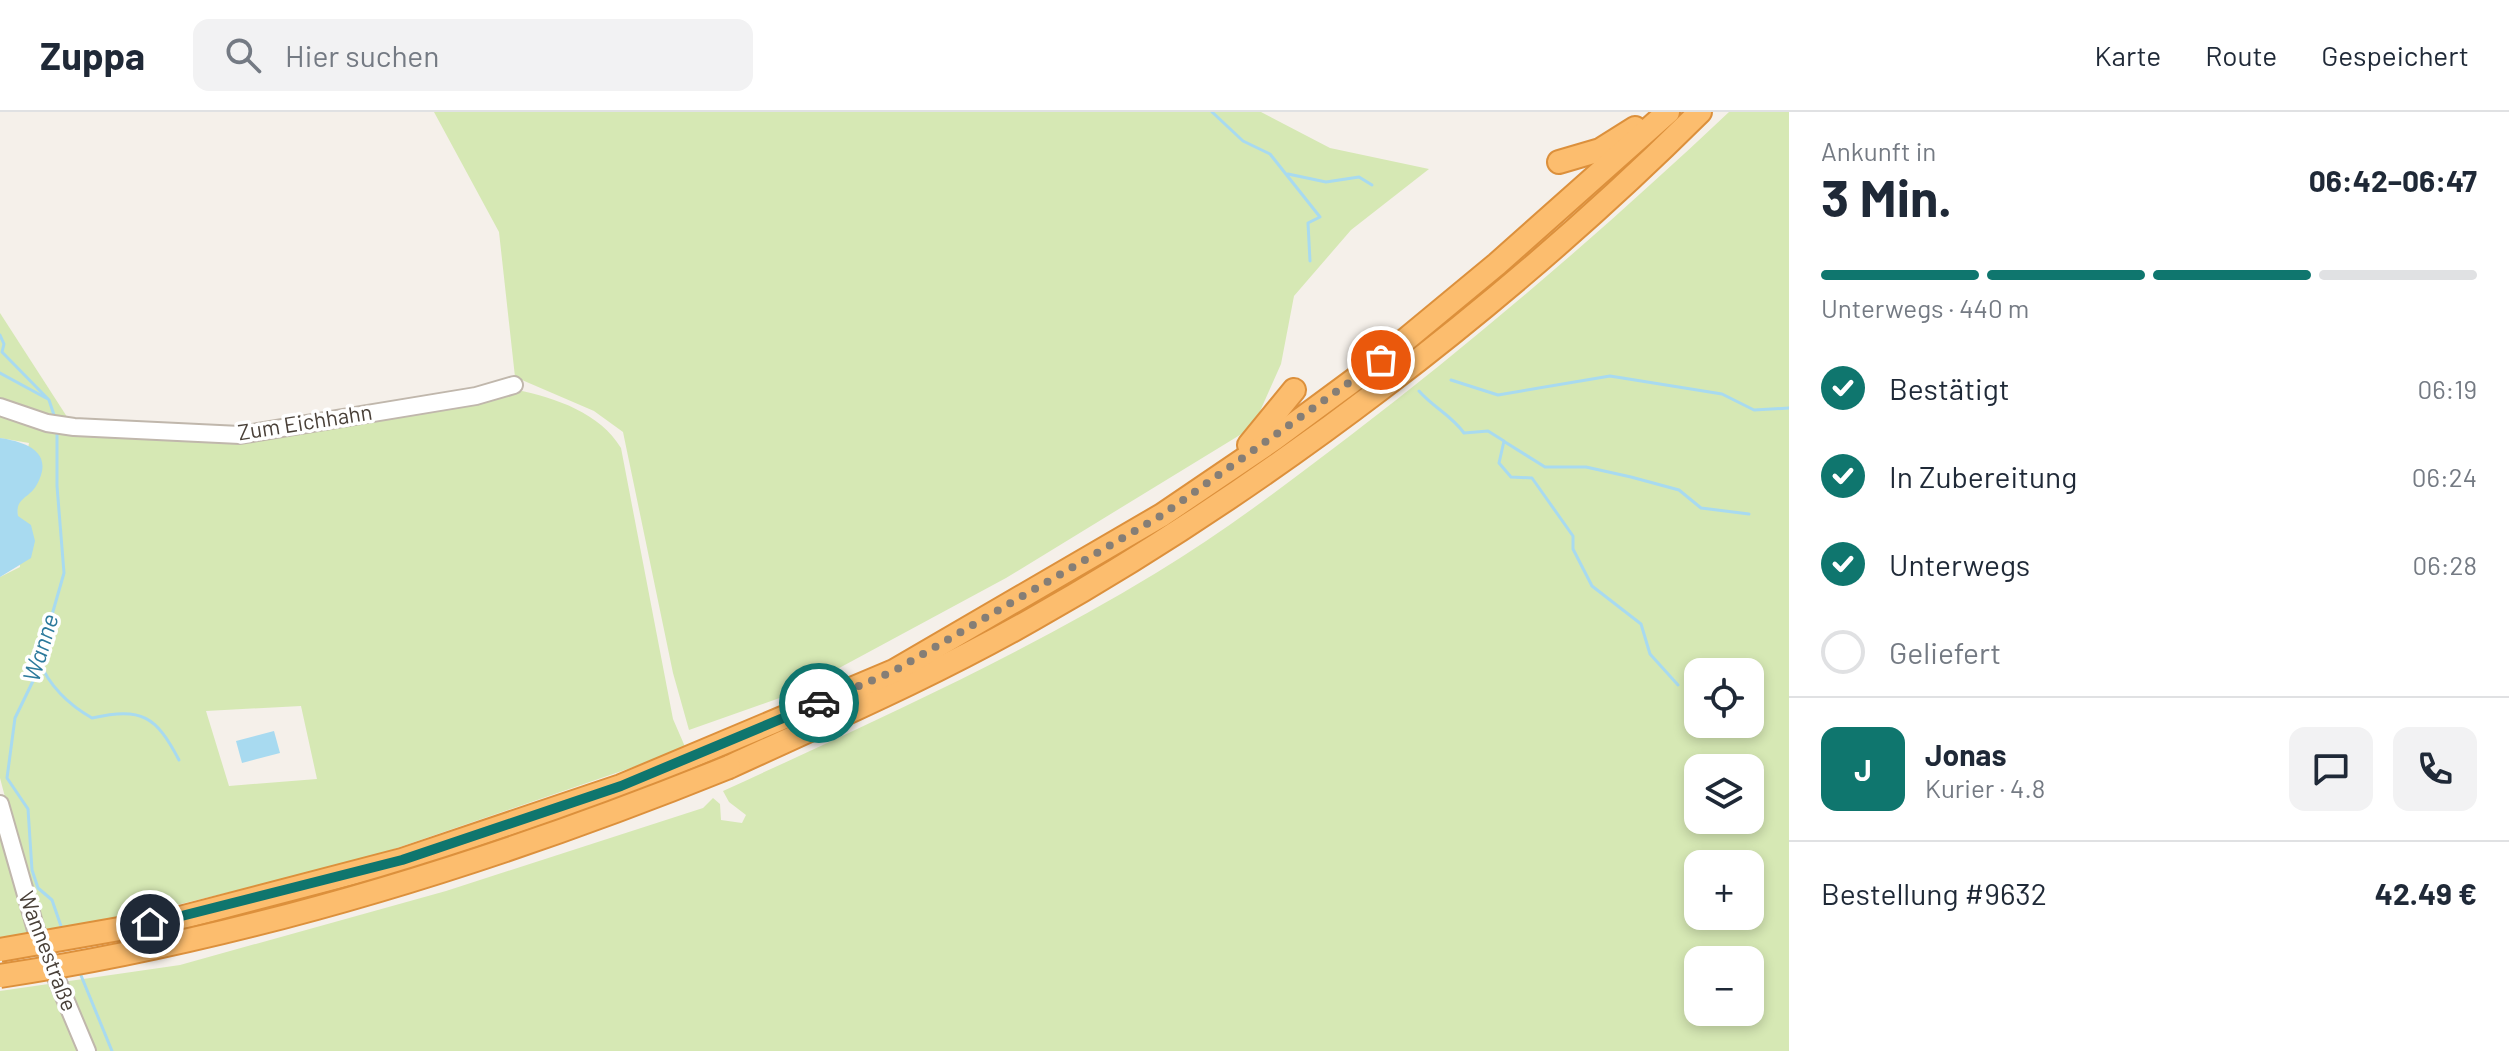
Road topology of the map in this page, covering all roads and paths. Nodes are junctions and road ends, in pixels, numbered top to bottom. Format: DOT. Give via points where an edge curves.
graph roads {
  1 [pos="1659,112"];
  2 [pos="1668,112"];
  3 [pos="1700,112"];
  4 [pos="1559,162"];
  5 [pos="514,385"];
  6 [pos="1294,390"];
  7 [pos="0,407"];
  8 [pos="1162,515"];
  9 [pos="0,804"];
  10 [pos="0,950"];
  11 [pos="0,976"];
  12 [pos="87,1051"];
  1 -- 4 [label="highway" via="1600,150"];
  2 -- 8 [label="highway" via="1381,360"];
  3 -- 11 [label="highway, bridge" via="1540,259 1408,367 1287,456 1034,619 905,687 638,804 411,883 184,943"];
  5 -- 7 [label="street, Zum Eichhahn" via="240,435 56,424"];
  6 -- 8 [label="highway" via="1257,438"];
  8 -- 10 [label="highway, bridge" via="894,671 621,786 402,860 176,919"];
  9 -- 12 [label="street, Wannestraße" via="36,930"];
}
